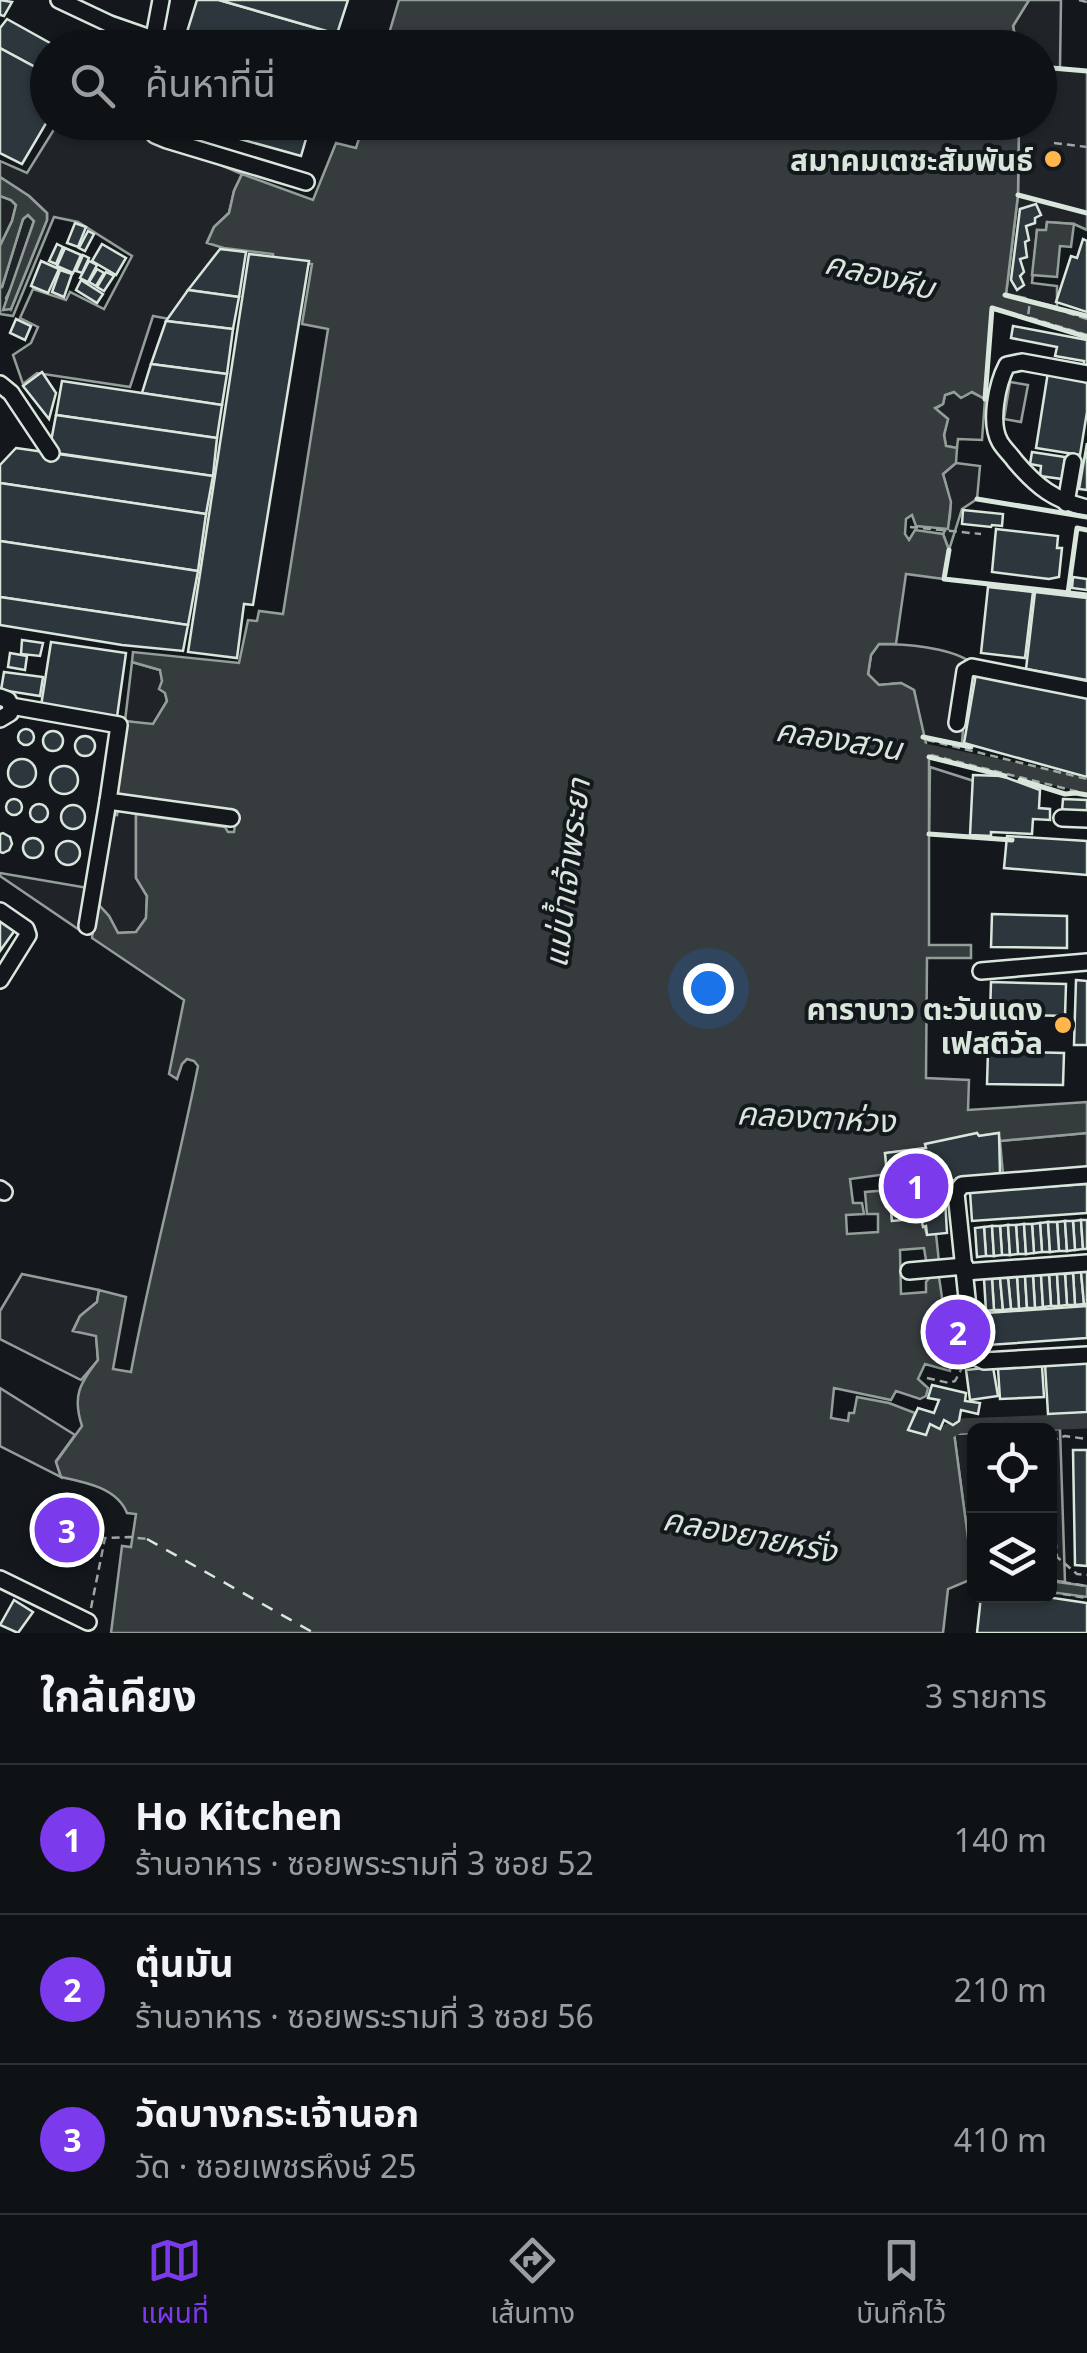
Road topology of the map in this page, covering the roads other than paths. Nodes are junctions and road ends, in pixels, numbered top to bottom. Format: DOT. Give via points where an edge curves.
graph roads {
  1 [pos="58,0"];
  2 [pos="160,0"];
  3 [pos="123,30"];
  4 [pos="154,30"];
  5 [pos="167,140"];
  6 [pos="306,182"];
  7 [pos="1087,374"];
  8 [pos="0,384"];
  9 [pos="51,453"];
  10 [pos="1074,462"];
  11 [pos="1066,503"];
  12 [pos="1087,508"];
  13 [pos="1087,690"];
  14 [pos="4,707"];
  15 [pos="957,723"];
  16 [pos="108,801"];
  17 [pos="232,818"];
  18 [pos="1062,818"];
  19 [pos="1087,819"];
  20 [pos="0,911"];
  21 [pos="87,926"];
  22 [pos="1087,962"];
  23 [pos="981,970"];
  24 [pos="0,980"];
  25 [pos="1087,1176"];
  26 [pos="1087,1263"];
  27 [pos="965,1269"];
  28 [pos="909,1272"];
  29 [pos="1087,1354"];
  30 [pos="0,1579"];
  31 [pos="88,1622"];
  1 -- 3 [label="street"];
  2 -- 4 [label="street"];
  5 -- 6 [label="street"];
  7 -- 11 [label="street" via="1022,362 1007,365 1002,375 999,440 1043,490"];
  8 -- 9 [label="street"];
  10 -- 11 [label="street"];
  11 -- 12 [label="street"];
  13 -- 15 [label="street" via="972,667 965,671"];
  14 -- 16 [label="street" via="119,724"];
  16 -- 17 [label="street"];
  16 -- 21 [label="street"];
  18 -- 19 [label="street"];
  20 -- 24 [label="street" via="28,935"];
  22 -- 23 [label="street"];
  25 -- 27 [label="street" via="959,1187"];
  26 -- 27 [label="street"];
  27 -- 28 [label="street"];
  27 -- 29 [label="street" via="976,1357"];
  30 -- 31 [label="street"];
}
